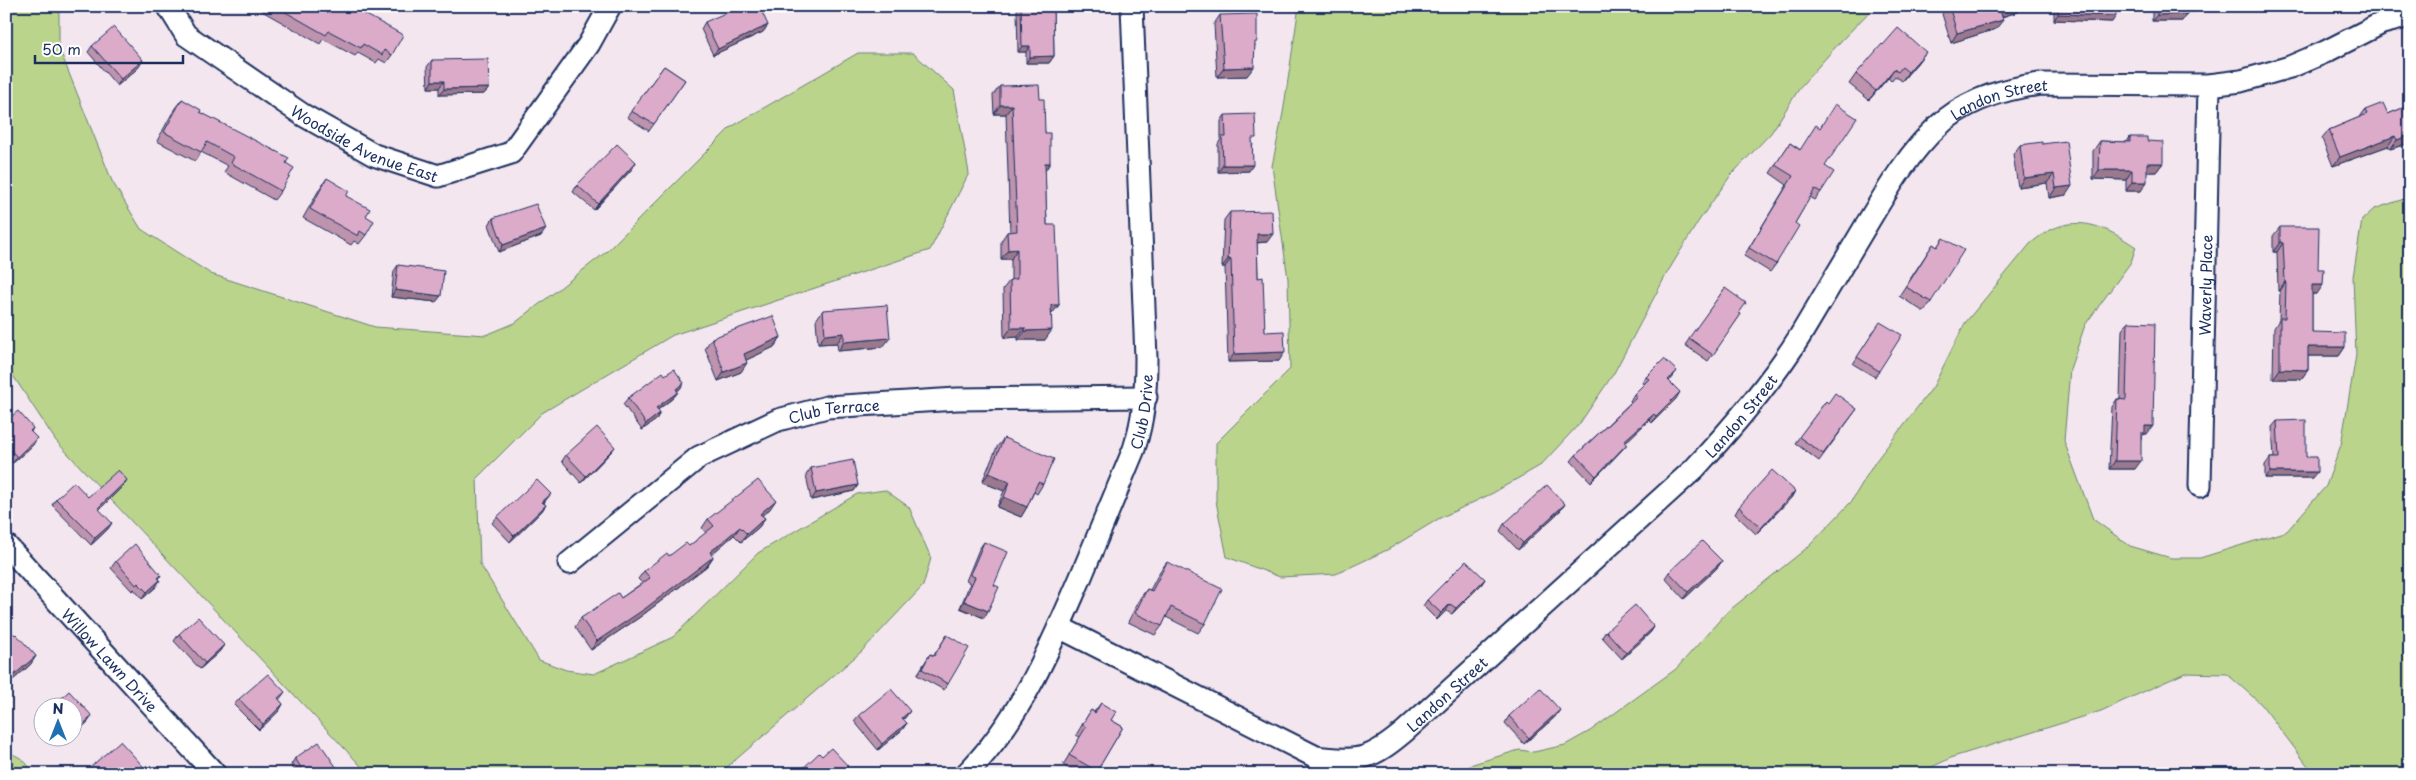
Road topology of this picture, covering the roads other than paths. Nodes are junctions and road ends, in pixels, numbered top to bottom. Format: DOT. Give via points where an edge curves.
graph roads {
  1 [pos="168,6"];
  2 [pos="610,6"];
  3 [pos="1132,6"];
  4 [pos="2410,16"];
  5 [pos="2209,85"];
  6 [pos="1146,397"];
  7 [pos="2200,486"];
  8 [pos="6,545"];
  9 [pos="569,563"];
  10 [pos="1059,628"];
  11 [pos="215,774"];
  12 [pos="966,774"];
  1 -- 2 [label="street, Woodside Avenue East" via="186,36 303,115 374,155 438,176 511,153 589,44"];
  3 -- 6 [label="street, Club Drive"];
  4 -- 5 [label="street, Landon Street" via="2382,23 2290,67 2241,81"];
  5 -- 7 [label="street, Waverly Place"];
  5 -- 10 [label="street, Landon Street" via="2040,84 2013,88 1986,97 1937,126 1894,179 1799,337 1732,428 1680,482 1405,731 1376,753 1356,760 1316,757"];
  6 -- 9 [label="street, Club Terrace" via="957,399 827,408 778,420 699,457"];
  6 -- 10 [label="street, Club Drive" via="1134,449"];
  8 -- 11 [label="street, Willow Lawn Drive"];
  10 -- 12 [label="street, Club Drive" via="1014,715"];
}
